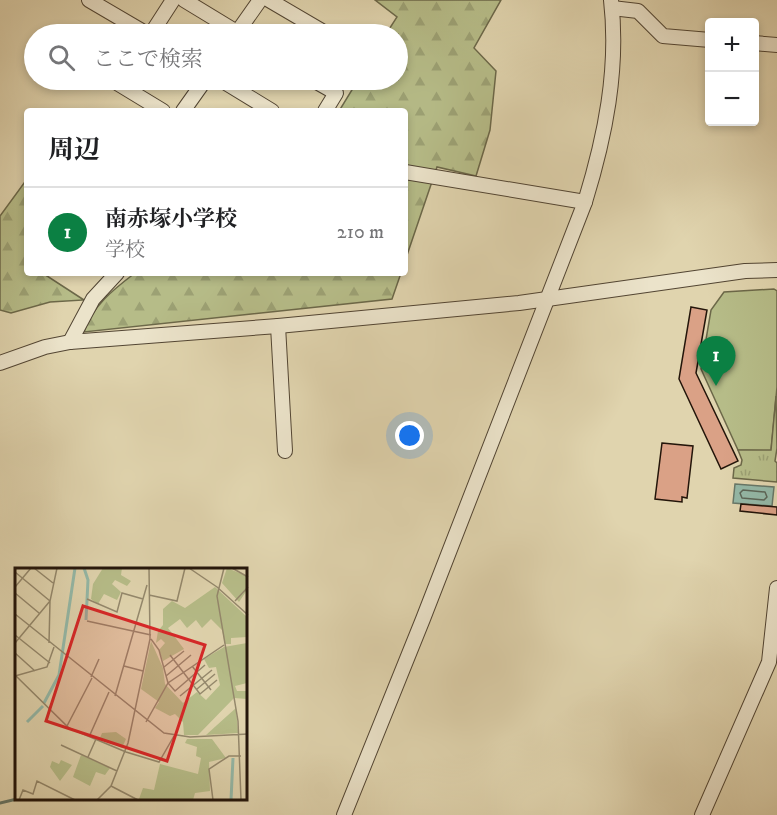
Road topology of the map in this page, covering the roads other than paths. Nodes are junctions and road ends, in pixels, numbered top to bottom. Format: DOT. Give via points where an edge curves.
graph roads {
  1 [pos="89,0"];
  2 [pos="173,0"];
  3 [pos="184,0"];
  4 [pos="260,0"];
  5 [pos="269,0"];
  6 [pos="611,4"];
  7 [pos="131,24"];
  8 [pos="156,24"];
  9 [pos="222,24"];
  10 [pos="244,24"];
  11 [pos="310,24"];
  12 [pos="705,40"];
  13 [pos="759,43"];
  14 [pos="777,45"];
  15 [pos="128,90"];
  16 [pos="198,90"];
  17 [pos="237,90"];
  18 [pos="331,90"];
  19 [pos="158,108"];
  20 [pos="185,108"];
  21 [pos="267,108"];
  22 [pos="327,108"];
  23 [pos="408,172"];
  24 [pos="585,202"];
  25 [pos="777,270"];
  26 [pos="114,276"];
  27 [pos="546,299"];
  28 [pos="278,326"];
  29 [pos="70,342"];
  30 [pos="0,363"];
  31 [pos="285,451"];
  32 [pos="777,588"];
  33 [pos="344,815"];
  34 [pos="702,815"];
  1 -- 7 [label="street"];
  2 -- 8 [label="street"];
  3 -- 9 [label="street"];
  4 -- 10 [label="street"];
  5 -- 11 [label="street"];
  6 -- 12 [label="street" via="638,11 663,36"];
  6 -- 24 [label="street" via="613,74 598,159"];
  13 -- 14 [label="street"];
  15 -- 19 [label="street"];
  16 -- 20 [label="street"];
  17 -- 21 [label="street"];
  18 -- 22 [label="street" via="336,93"];
  23 -- 24 [label="street"];
  24 -- 27 [label="street"];
  25 -- 27 [label="street"];
  26 -- 29 [label="street" via="93,299"];
  27 -- 28 [label="street"];
  27 -- 33 [label="street"];
  28 -- 29 [label="street"];
  28 -- 31 [label="street"];
  29 -- 30 [label="street"];
  32 -- 34 [label="street" via="769,662"];
}
